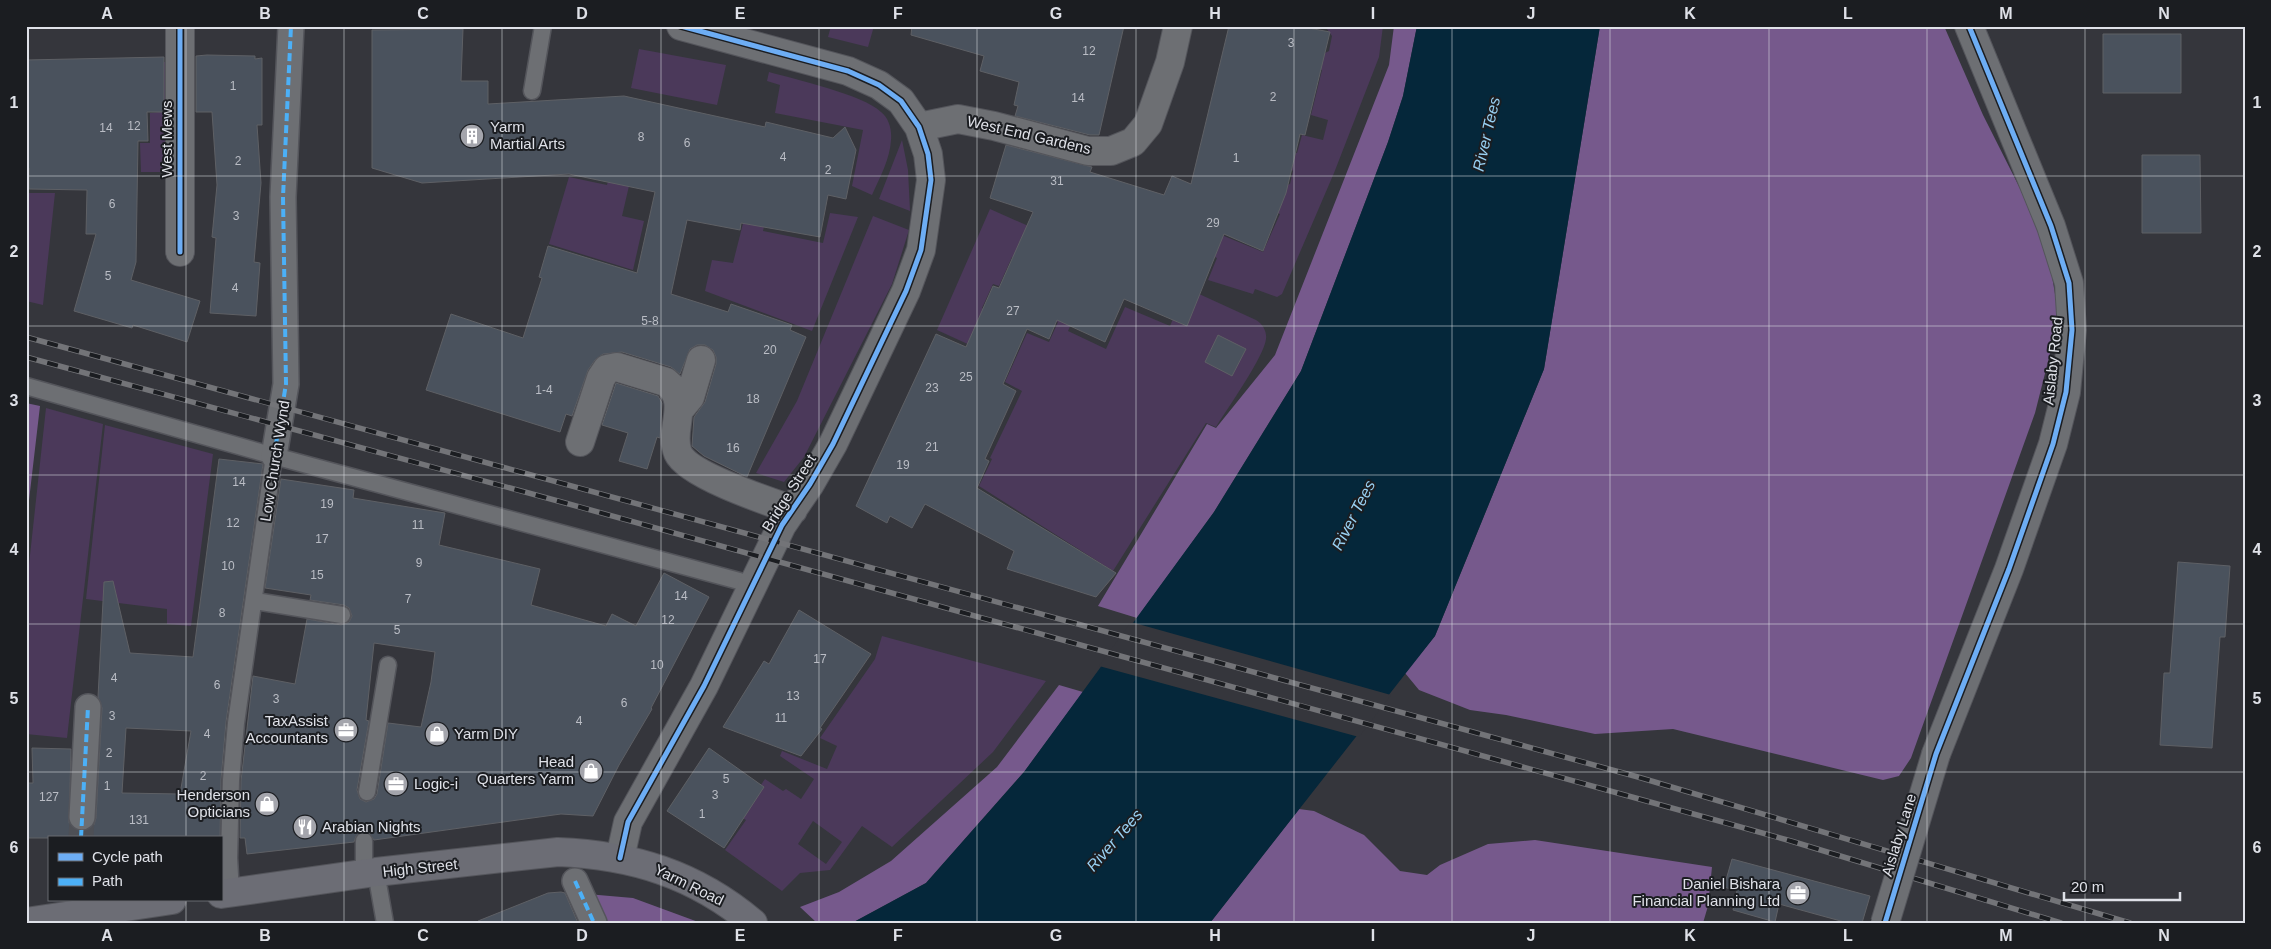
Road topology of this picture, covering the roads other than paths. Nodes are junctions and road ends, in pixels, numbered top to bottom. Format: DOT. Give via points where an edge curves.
graph roads {
  1 [pos="180,26"];
  2 [pos="291,26"];
  3 [pos="543,26"];
  4 [pos="681,26"];
  5 [pos="1178,26"];
  6 [pos="1969,26"];
  7 [pos="532,92"];
  8 [pos="919,127"];
  9 [pos="180,252"];
  10 [pos="701,360"];
  11 [pos="26,386"];
  12 [pos="680,409"];
  13 [pos="580,442"];
  14 [pos="274,456"];
  15 [pos="794,510"];
  16 [pos="754,585"];
  17 [pos="255,601"];
  18 [pos="342,615"];
  19 [pos="388,665"];
  20 [pos="88,707"];
  21 [pos="1936,754"];
  22 [pos="367,792"];
  23 [pos="82,817"];
  24 [pos="364,841"];
  25 [pos="620,858"];
  26 [pos="370,873"];
  27 [pos="575,881"];
  28 [pos="226,893"];
  29 [pos="159,902"];
  30 [pos="32,922"];
  31 [pos="385,923"];
  32 [pos="594,923"];
  33 [pos="753,923"];
  34 [pos="1885,923"];
  1 -- 9 [label="street, West Mews"];
  2 -- 14 [label="street, Low Church Wynd" via="283,197 286,384"];
  3 -- 7 [label="lane"];
  4 -- 8 [label="street, Bridge Street" via="848,71 902,101"];
  5 -- 8 [label="street, West End Gardens" via="1170,62 1148,124 1133,142 1111,151 1088,151 958,119"];
  6 -- 21 [label="street, Aislaby Road" via="2051,226 2069,283 2072,330 2066,392 2054,444"];
  8 -- 15 [label="street, Bridge Street" via="928,154 931,180 926,225 914,272 833,444"];
  10 -- 12 [label="street" via="690,397"];
  11 -- 14 [label="lane"];
  12 -- 13 [label="street" via="675,392 666,382 612,367 604,372"];
  12 -- 15 [label="street" via="676,445 683,460 743,493"];
  14 -- 16 [label="lane"];
  14 -- 17 [label="lane, Low Church Wynd"];
  15 -- 16 [label="street, Bridge Street" via="778,533"];
  16 -- 25 [label="street, Bridge Street" via="704,686 628,822"];
  17 -- 18 [label="lane"];
  17 -- 28 [label="lane, Low Church Wynd" via="236,723"];
  19 -- 22 [label="lane"];
  20 -- 23 [label="street"];
  21 -- 34 [label="street, Aislaby Lane, bridge"];
  24 -- 26 [label="lane"];
  25 -- 26 [label="main road, High Street" via="558,852"];
  25 -- 33 [label="main road, Yarm Road" via="659,868 720,898"];
  26 -- 28 [label="main road, High Street"];
  26 -- 31 [label="lane"];
  27 -- 32 [label="street"];
  29 -- 30 [label="main road"];
}
